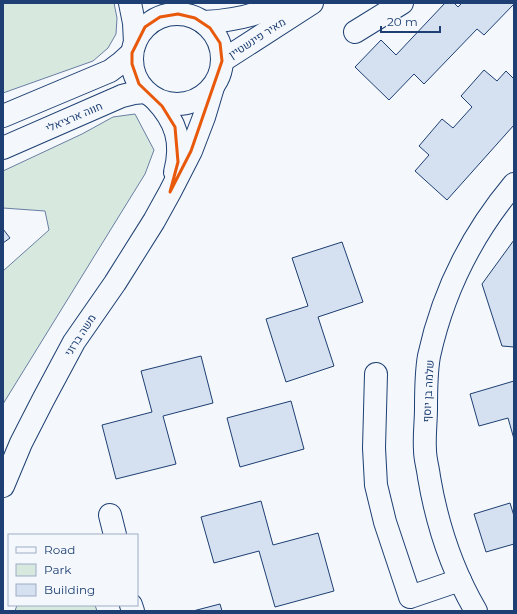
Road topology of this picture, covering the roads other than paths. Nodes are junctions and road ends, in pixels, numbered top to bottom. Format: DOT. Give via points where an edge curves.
graph roads {
  1 [pos="130,3"];
  2 [pos="169,3"];
  3 [pos="283,3"];
  4 [pos="312,3"];
  5 [pos="402,3"];
  6 [pos="195,19"];
  7 [pos="356,32"];
  8 [pos="133,48"];
  9 [pos="222,61"];
  10 [pos="213,87"];
  11 [pos="151,96"];
  12 [pos="3,116"];
  13 [pos="3,148"];
  14 [pos="514,184"];
  15 [pos="170,192"];
  16 [pos="376,374"];
  17 [pos="3,486"];
  18 [pos="460,580"];
  19 [pos="476,611"];
  1 -- 8 [label="street" via="134,23"];
  2 -- 6 [label="street"];
  3 -- 6 [label="street, מאיר פינשטיין" via="236,19"];
  4 -- 9 [label="street, מאיר פינשטיין"];
  5 -- 7 [label="street"];
  6 -- 8 [label="street" via="169,15 152,21 140,34"];
  6 -- 9 [label="street" via="210,28 220,43"];
  8 -- 11 [label="street" via="132,64 135,74 139,84"];
  8 -- 12 [label="street" via="122,62 110,71"];
  9 -- 10 [label="street"];
  10 -- 11 [label="street" via="196,101 186,104 165,103"];
  10 -- 15 [label="street, משה ברזני" via="191,151"];
  11 -- 13 [label="street, חווה ארציאלי" via="134,93 122,96"];
  11 -- 15 [label="street, משה ברזני" via="168,114 175,127 178,142 178,162"];
  14 -- 18 [label="street, שלמה בן יוסף" via="467,253 448,290 428,360 425,451 433,497 445,542"];
  15 -- 17 [label="street, משה ברזני" via="115,283 74,342 36,412"];
  16 -- 18 [label="street" via="376,485 385,522 410,597"];
  18 -- 19 [label="street, שלמה בן יוסף"];
}
